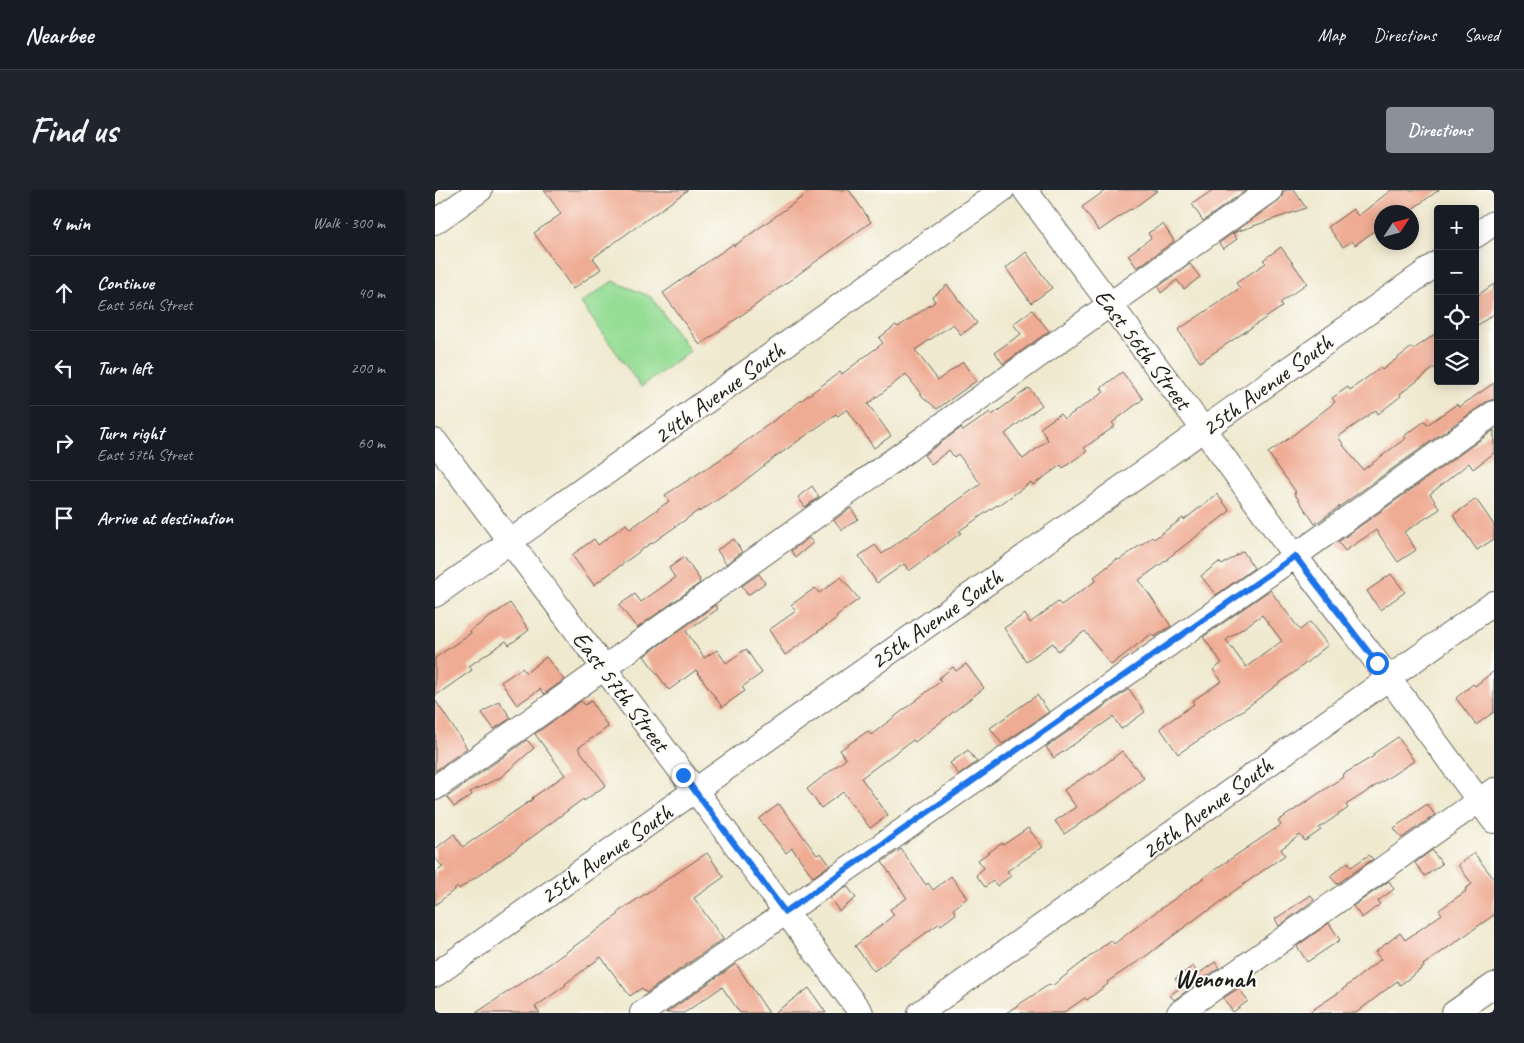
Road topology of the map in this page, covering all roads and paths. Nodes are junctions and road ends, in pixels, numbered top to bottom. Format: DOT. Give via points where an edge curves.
graph roads {
  1 [pos="480,190"];
  2 [pos="1002,190"];
  3 [pos="1025,190"];
  4 [pos="1270,190"];
  5 [pos="435,222"];
  6 [pos="1494,223"];
  7 [pos="1479,233"];
  8 [pos="1434,266"];
  9 [pos="1109,304"];
  10 [pos="1494,413"];
  11 [pos="1204,430"];
  12 [pos="435,441"];
  13 [pos="510,542"];
  14 [pos="1295,556"];
  15 [pos="435,595"];
  16 [pos="1494,603"];
  17 [pos="604,668"];
  18 [pos="1389,679"];
  19 [pos="435,788"];
  20 [pos="695,790"];
  21 [pos="1487,795"];
  22 [pos="1494,821"];
  23 [pos="785,912"];
  24 [pos="435,975"];
  25 [pos="1494,985"];
  26 [pos="642,1013"];
  27 [pos="861,1013"];
  28 [pos="921,1013"];
  29 [pos="1179,1013"];
  30 [pos="1454,1013"];
  1 -- 5 [label="street"];
  2 -- 13 [label="street, 24th Avenue South"];
  3 -- 9 [label="street, East 56th Street"];
  4 -- 9 [label="street"];
  6 -- 7 [label="street"];
  8 -- 11 [label="street, 25th Avenue South"];
  9 -- 11 [label="street, East 56th Street"];
  9 -- 17 [label="street"];
  10 -- 14 [label="street"];
  11 -- 14 [label="street, East 56th Street"];
  11 -- 20 [label="street, 25th Avenue South"];
  12 -- 13 [label="street, East 57th Street"];
  13 -- 15 [label="street, 24th Avenue South"];
  13 -- 17 [label="street, East 57th Street"];
  14 -- 18 [label="street, East 56th Street"];
  14 -- 23 [label="street"];
  16 -- 18 [label="street, 26th Avenue South"];
  17 -- 19 [label="street"];
  17 -- 20 [label="street, East 57th Street"];
  18 -- 21 [label="street, East 56th Street"];
  18 -- 28 [label="street, 26th Avenue South"];
  20 -- 23 [label="street, East 57th Street"];
  20 -- 24 [label="street, 25th Avenue South"];
  21 -- 22 [label="street, East 56th Street"];
  21 -- 29 [label="street"];
  23 -- 26 [label="street"];
  23 -- 27 [label="street, East 57th Street"];
  25 -- 30 [label="street"];
}
